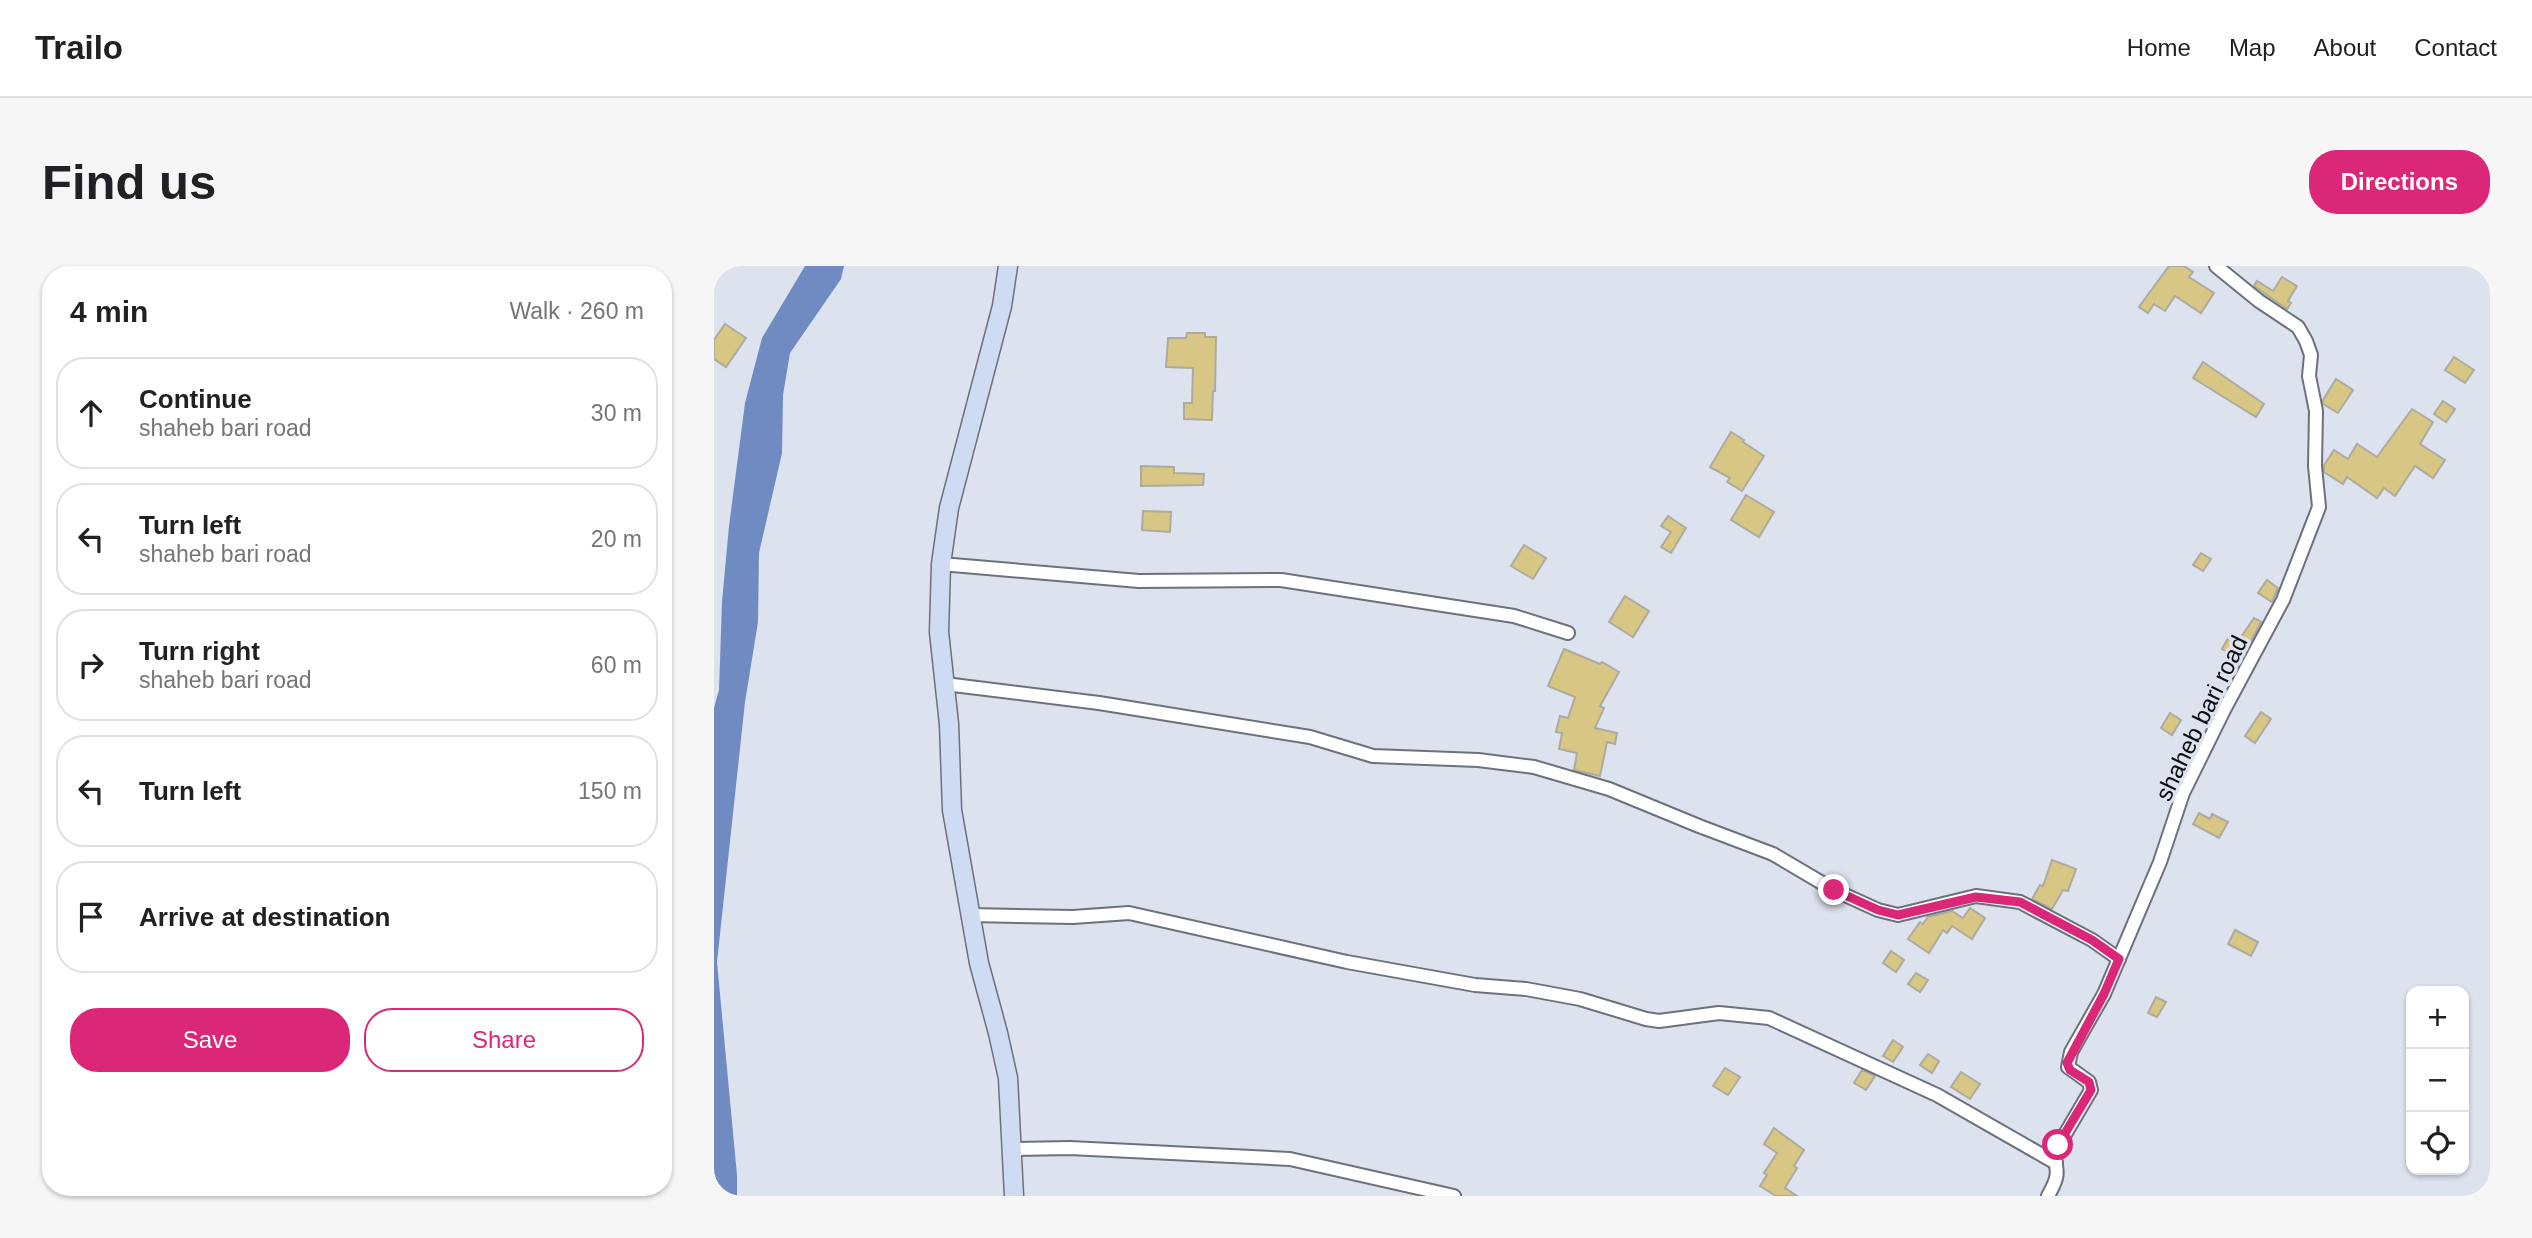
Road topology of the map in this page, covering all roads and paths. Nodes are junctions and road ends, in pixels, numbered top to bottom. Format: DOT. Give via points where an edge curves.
graph roads {
  1 [pos="1008,266"];
  2 [pos="2216,266"];
  3 [pos="941,564"];
  4 [pos="1568,633"];
  5 [pos="944,684"];
  6 [pos="970,915"];
  7 [pos="2119,959"];
  8 [pos="1010,1149"];
  9 [pos="2056,1163"];
  10 [pos="1014,1196"];
  11 [pos="1454,1196"];
  12 [pos="2048,1196"];
  1 -- 3 [label="street" via="999,320 949,508"];
  2 -- 7 [label="street, shaheb bari road" via="2298,327 2306,341 2316,411 2319,508 2283,600 2183,793"];
  3 -- 4 [label="street" via="1139,581 1282,580 1514,616"];
  3 -- 5 [label="street" via="939,632"];
  5 -- 6 [label="street" via="952,810"];
  5 -- 7 [label="street" via="1310,737 1373,756 1478,760 1534,768 1609,789 1773,854 1878,910 1898,915 1976,897 2020,902"];
  6 -- 8 [label="street" via="1008,1078"];
  6 -- 9 [label="street" via="1129,913 1347,962 1580,999 1646,1019 1719,1013 1769,1017 1937,1095"];
  7 -- 9 [label="street, shaheb bari road" via="2067,1063 2089,1082 2091,1090 2054,1153"];
  8 -- 10 [label="street"];
  8 -- 11 [label="street" via="1070,1147 1290,1159"];
  9 -- 12 [label="street, shaheb bari road" via="2058,1178"];
}
